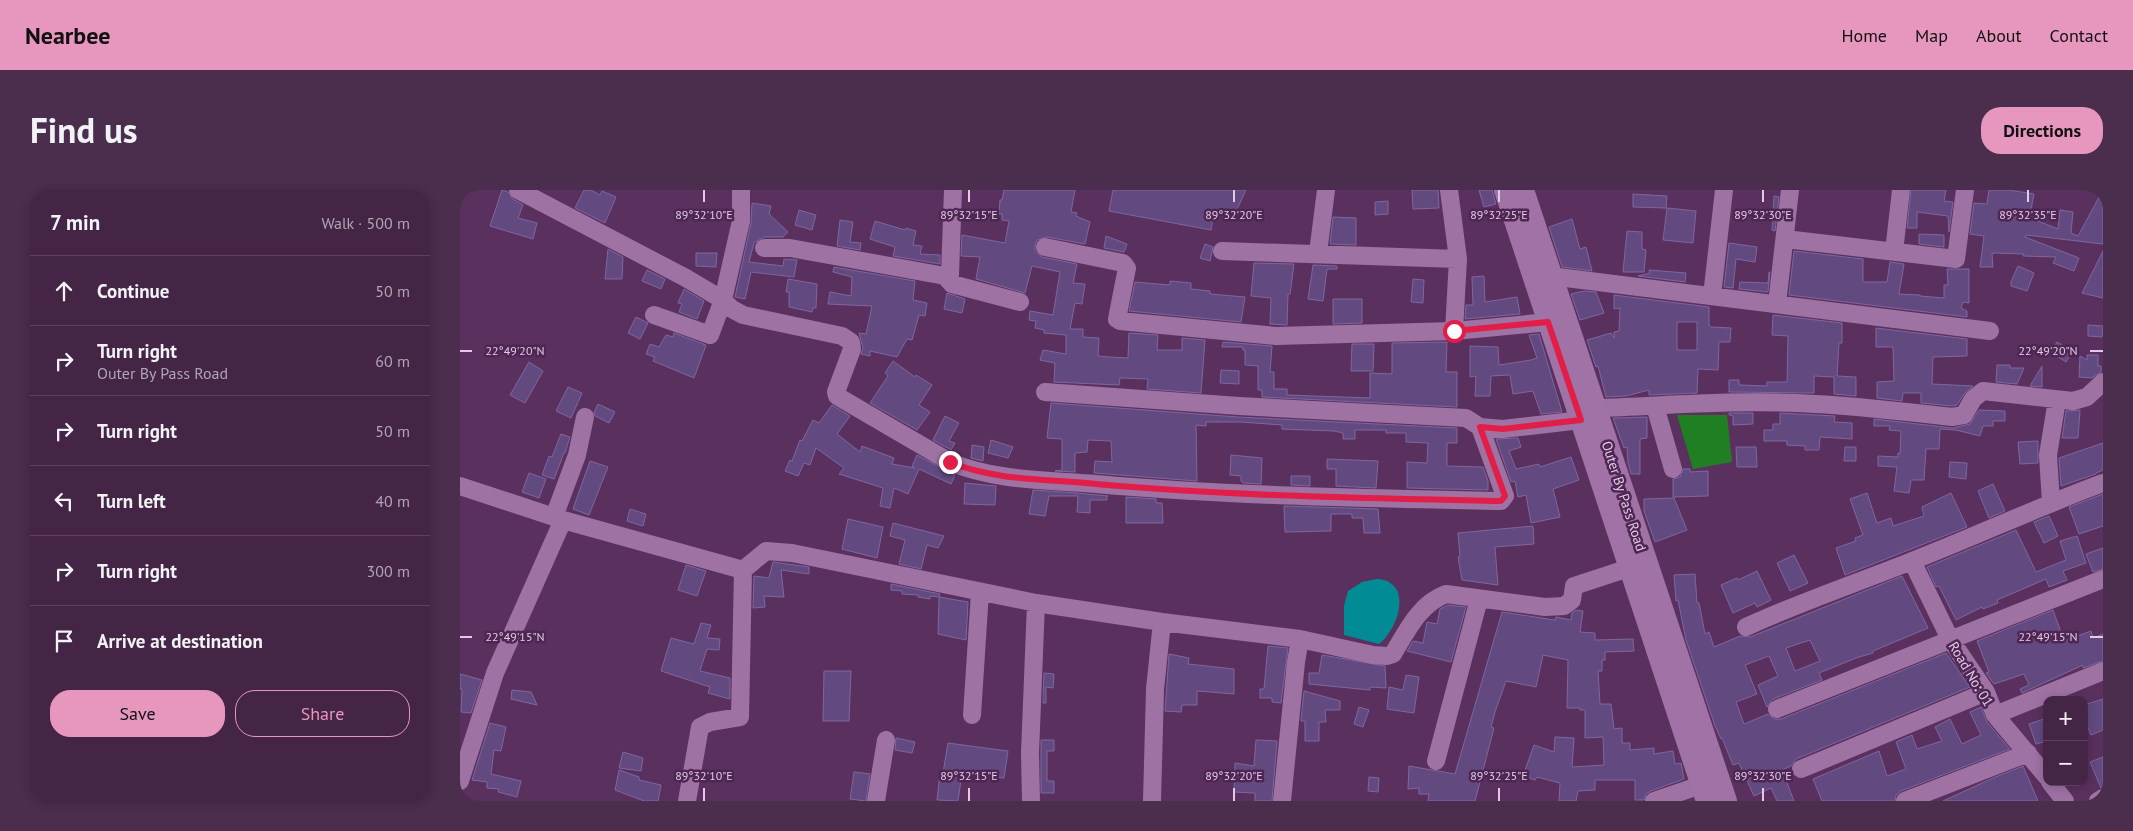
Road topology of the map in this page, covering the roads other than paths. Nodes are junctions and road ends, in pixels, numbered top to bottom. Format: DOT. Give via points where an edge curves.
graph roads {
  1 [pos="518,190"];
  2 [pos="741,190"];
  3 [pos="953,190"];
  4 [pos="1326,190"];
  5 [pos="1449,190"];
  6 [pos="1506,190"];
  7 [pos="1523,190"];
  8 [pos="1724,190"];
  9 [pos="1790,190"];
  10 [pos="1901,190"];
  11 [pos="1965,190"];
  12 [pos="1785,239"];
  13 [pos="1045,247"];
  14 [pos="764,248"];
  15 [pos="1222,251"];
  16 [pos="1894,252"];
  17 [pos="1318,253"];
  18 [pos="1458,259"];
  19 [pos="945,276"];
  20 [pos="1550,276"];
  21 [pos="1712,296"];
  22 [pos="723,300"];
  23 [pos="1020,302"];
  24 [pos="1776,304"];
  25 [pos="654,315"];
  26 [pos="1548,322"];
  27 [pos="1454,331"];
  28 [pos="1990,331"];
  29 [pos="2103,382"];
  30 [pos="1045,392"];
  31 [pos="2057,400"];
  32 [pos="1655,406"];
  33 [pos="1588,414"];
  34 [pos="585,417"];
  35 [pos="1480,427"];
  36 [pos="1673,469"];
  37 [pos="2103,484"];
  38 [pos="460,486"];
  39 [pos="2051,503"];
  40 [pos="558,519"];
  41 [pos="1912,561"];
  42 [pos="1629,568"];
  43 [pos="743,570"];
  44 [pos="2103,579"];
  45 [pos="980,592"];
  46 [pos="1479,599"];
  47 [pos="1036,603"];
  48 [pos="1162,622"];
  49 [pos="1746,627"];
  50 [pos="1300,639"];
  51 [pos="1950,639"];
  52 [pos="2103,671"];
  53 [pos="1986,692"];
  54 [pos="1777,709"];
  55 [pos="972,715"];
  56 [pos="1995,715"];
  57 [pos="886,740"];
  58 [pos="2028,753"];
  59 [pos="1436,761"];
  60 [pos="1801,768"];
  61 [pos="2043,772"];
  62 [pos="460,782"];
  63 [pos="2053,786"];
  64 [pos="1704,793"];
  65 [pos="2103,798"];
  66 [pos="687,801"];
  67 [pos="876,801"];
  68 [pos="1031,801"];
  69 [pos="1152,801"];
  70 [pos="1282,801"];
  71 [pos="1654,801"];
  72 [pos="1726,801"];
  73 [pos="1906,801"];
  74 [pos="2065,801"];
  75 [pos="2098,801"];
  1 -- 22 [label="street"];
  2 -- 22 [label="street" via="741,221"];
  3 -- 19 [label="street" via="950,275"];
  4 -- 17 [label="street"];
  5 -- 18 [label="street"];
  6 -- 26 [label="main road, Outer By Pass Road"];
  7 -- 20 [label="main road, Outer By Pass Road"];
  8 -- 21 [label="street"];
  9 -- 12 [label="street"];
  10 -- 16 [label="street"];
  11 -- 16 [label="street" via="1956,259"];
  12 -- 16 [label="street"];
  12 -- 24 [label="street"];
  13 -- 27 [label="street" via="1123,263 1127,268 1117,319 1120,321 1276,336"];
  14 -- 19 [label="street" via="790,248"];
  15 -- 17 [label="street"];
  17 -- 18 [label="street"];
  18 -- 27 [label="street"];
  19 -- 23 [label="street" via="952,284"];
  20 -- 21 [label="street"];
  20 -- 33 [label="main road, Outer By Pass Road"];
  21 -- 24 [label="street"];
  22 -- 25 [label="street" via="710,335"];
  22 -- 35 [label="street" via="744,316 842,336 851,342 852,349 837,396 969,470 1162,490 1501,501 1505,496"];
  24 -- 28 [label="street"];
  26 -- 27 [label="street"];
  26 -- 33 [label="main road, Outer By Pass Road"];
  29 -- 31 [label="street" via="2087,397 2073,401"];
  30 -- 35 [label="street" via="1466,418"];
  31 -- 32 [label="street" via="1983,391 1973,399 1964,415 1952,417 1795,403"];
  31 -- 39 [label="street" via="2048,455"];
  32 -- 33 [label="street"];
  32 -- 36 [label="street"];
  33 -- 35 [label="street" via="1503,429"];
  33 -- 42 [label="main road, Outer By Pass Road"];
  33 -- 72 [label="main road, Outer By Pass Road"];
  34 -- 40 [label="street"];
  37 -- 39 [label="street"];
  38 -- 40 [label="street"];
  39 -- 41 [label="street"];
  40 -- 43 [label="street"];
  40 -- 62 [label="street" via="495,673"];
  41 -- 49 [label="street" via="1790,606"];
  41 -- 51 [label="street, Road No: 01"];
  42 -- 46 [label="street" via="1574,586 1572,600 1564,606 1544,607"];
  42 -- 64 [label="main road, Outer By Pass Road"];
  43 -- 45 [label="street" via="766,551 792,553"];
  43 -- 66 [label="street" via="740,717 700,727"];
  44 -- 51 [label="street"];
  45 -- 47 [label="street"];
  45 -- 55 [label="street"];
  46 -- 50 [label="street" via="1446,594 1436,598 1417,614 1393,654 1387,656 1373,656"];
  46 -- 59 [label="street"];
  47 -- 48 [label="street"];
  47 -- 68 [label="street"];
  48 -- 50 [label="street"];
  48 -- 69 [label="street"];
  50 -- 70 [label="street"];
  51 -- 53 [label="street, Road No: 01"];
  51 -- 54 [label="street"];
  52 -- 56 [label="street"];
  53 -- 56 [label="street, Road No: 01"];
  53 -- 60 [label="street"];
  56 -- 58 [label="street, Road No: 01"];
  57 -- 67 [label="street"];
  58 -- 61 [label="street, Road No: 01"];
  58 -- 73 [label="street"];
  63 -- 74 [label="street"];
  64 -- 71 [label="street"];
  65 -- 75 [label="street"];
}
